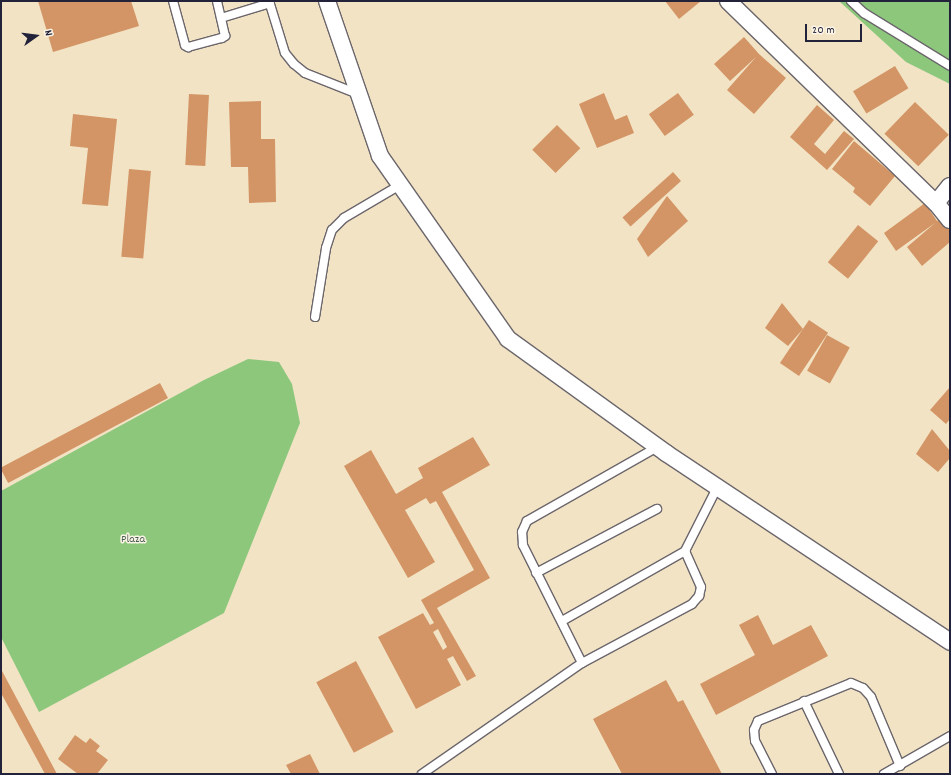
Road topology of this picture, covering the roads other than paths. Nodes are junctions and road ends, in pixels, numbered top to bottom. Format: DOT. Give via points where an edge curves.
graph roads {
  1 [pos="173,1"];
  2 [pos="217,1"];
  3 [pos="327,1"];
  4 [pos="728,1"];
  5 [pos="851,1"];
  6 [pos="270,2"];
  7 [pos="221,18"];
  8 [pos="950,66"];
  9 [pos="358,94"];
  10 [pos="400,185"];
  11 [pos="950,186"];
  12 [pos="936,203"];
  13 [pos="950,220"];
  14 [pos="315,317"];
  15 [pos="657,447"];
  16 [pos="717,488"];
  17 [pos="657,509"];
  18 [pos="685,551"];
  19 [pos="536,573"];
  20 [pos="562,621"];
  21 [pos="950,642"];
  22 [pos="582,663"];
  23 [pos="804,702"];
  24 [pos="950,736"];
  25 [pos="900,766"];
  26 [pos="422,774"];
  27 [pos="772,774"];
  28 [pos="839,774"];
  29 [pos="884,774"];
  1 -- 7 [label="lane" via="185,45 188,47 222,38 225,33"];
  2 -- 7 [label="lane"];
  3 -- 9 [label="street"];
  4 -- 12 [label="street"];
  5 -- 8 [label="lane" via="864,13"];
  6 -- 7 [label="lane"];
  6 -- 9 [label="lane" via="285,53 294,64 305,73"];
  9 -- 10 [label="street" via="380,156"];
  10 -- 14 [label="lane" via="344,218 332,230 326,248"];
  10 -- 15 [label="street" via="508,339"];
  11 -- 12 [label="street"];
  12 -- 13 [label="street"];
  15 -- 16 [label="street"];
  15 -- 19 [label="lane" via="527,522 522,532 523,545"];
  16 -- 18 [label="lane"];
  16 -- 21 [label="street"];
  17 -- 19 [label="lane"];
  18 -- 20 [label="lane"];
  18 -- 22 [label="lane" via="701,587 699,596 692,604"];
  19 -- 20 [label="lane"];
  20 -- 22 [label="lane"];
  22 -- 26 [label="lane"];
  23 -- 25 [label="lane" via="851,683 863,688 872,697"];
  23 -- 27 [label="lane" via="758,721 754,730 755,741"];
  23 -- 28 [label="lane"];
  24 -- 25 [label="lane"];
  25 -- 29 [label="lane"];
}
